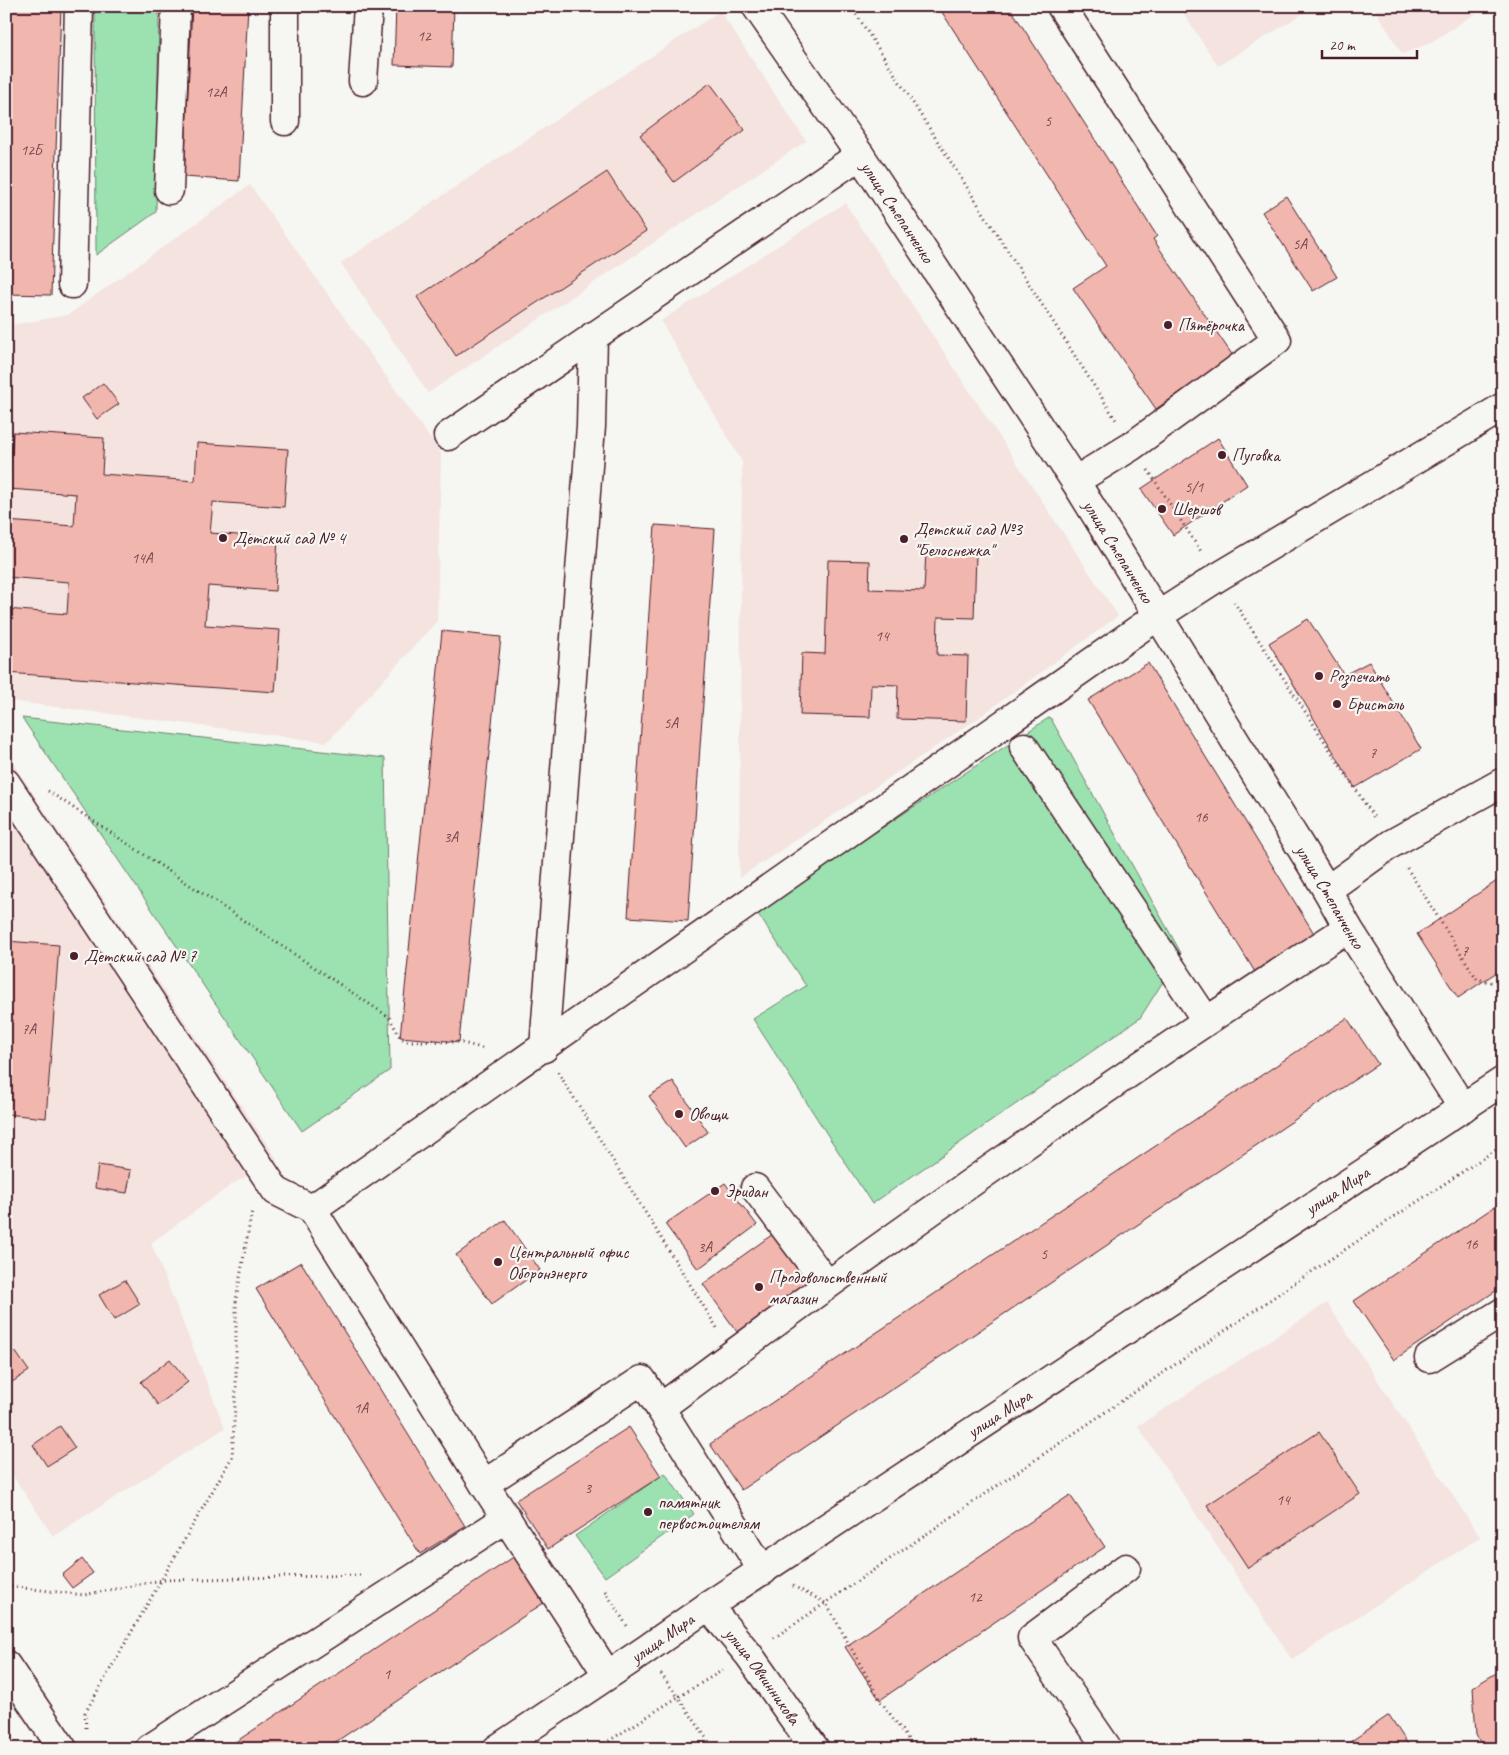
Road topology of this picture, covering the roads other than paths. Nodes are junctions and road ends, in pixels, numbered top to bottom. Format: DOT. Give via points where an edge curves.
graph roads {
  1 [pos="79,6"];
  2 [pos="176,6"];
  3 [pos="286,6"];
  4 [pos="368,6"];
  5 [pos="756,6"];
  6 [pos="1061,6"];
  7 [pos="363,81"];
  8 [pos="286,121"];
  9 [pos="860,155"];
  10 [pos="169,190"];
  11 [pos="72,284"];
  12 [pos="593,336"];
  13 [pos="1503,407"];
  14 [pos="448,436"];
  15 [pos="1075,481"];
  16 [pos="1159,615"];
  17 [pos="1024,747"];
  18 [pos="1503,782"];
  19 [pos="6,783"];
  20 [pos="1327,890"];
  21 [pos="1348,928"];
  22 [pos="1206,1020"];
  23 [pos="534,1054"];
  24 [pos="1503,1082"];
  25 [pos="1463,1108"];
  26 [pos="755,1188"];
  27 [pos="312,1210"];
  28 [pos="827,1284"];
  29 [pos="1503,1312"];
  30 [pos="1429,1358"];
  31 [pos="660,1408"];
  32 [pos="484,1484"];
  33 [pos="507,1518"];
  34 [pos="1126,1568"];
  35 [pos="763,1571"];
  36 [pos="708,1606"];
  37 [pos="6,1665"];
  38 [pos="607,1674"];
  39 [pos="63,1749"];
  40 [pos="149,1749"];
  41 [pos="497,1749"];
  42 [pos="815,1749"];
  43 [pos="1108,1749"];
  1 -- 11 [label="street"];
  2 -- 10 [label="street"];
  3 -- 8 [label="street"];
  4 -- 7 [label="street"];
  5 -- 9 [label="street, улица Степанченко"];
  6 -- 15 [label="street" via="1277,340 1132,446"];
  9 -- 12 [label="street"];
  9 -- 15 [label="street, улица Степанченко"];
  12 -- 14 [label="street"];
  12 -- 23 [label="street" via="591,426"];
  13 -- 16 [label="street"];
  15 -- 16 [label="street, улица Степанченко"];
  16 -- 20 [label="street, улица Степанченко"];
  16 -- 23 [label="street"];
  17 -- 22 [label="street"];
  18 -- 20 [label="street" via="1392,844"];
  19 -- 27 [label="street" via="276,1191"];
  20 -- 21 [label="street, улица Степанченко"];
  21 -- 22 [label="street"];
  21 -- 25 [label="street, улица Степанченко"];
  22 -- 28 [label="street"];
  23 -- 27 [label="street"];
  24 -- 25 [label="street, улица Мира"];
  25 -- 35 [label="street, улица Мира"];
  26 -- 28 [label="street"];
  27 -- 32 [label="street"];
  28 -- 31 [label="street"];
  29 -- 30 [label="street"];
  31 -- 32 [label="street" via="642,1380"];
  31 -- 35 [label="street"];
  32 -- 33 [label="street"];
  33 -- 38 [label="street"];
  33 -- 40 [label="street"];
  34 -- 43 [label="street" via="1032,1638"];
  35 -- 36 [label="street, улица Мира"];
  36 -- 38 [label="street, улица Мира"];
  36 -- 42 [label="street, улица Овчинникова" via="749,1655"];
  37 -- 39 [label="street"];
  38 -- 41 [label="street, улица Мира"];
}
